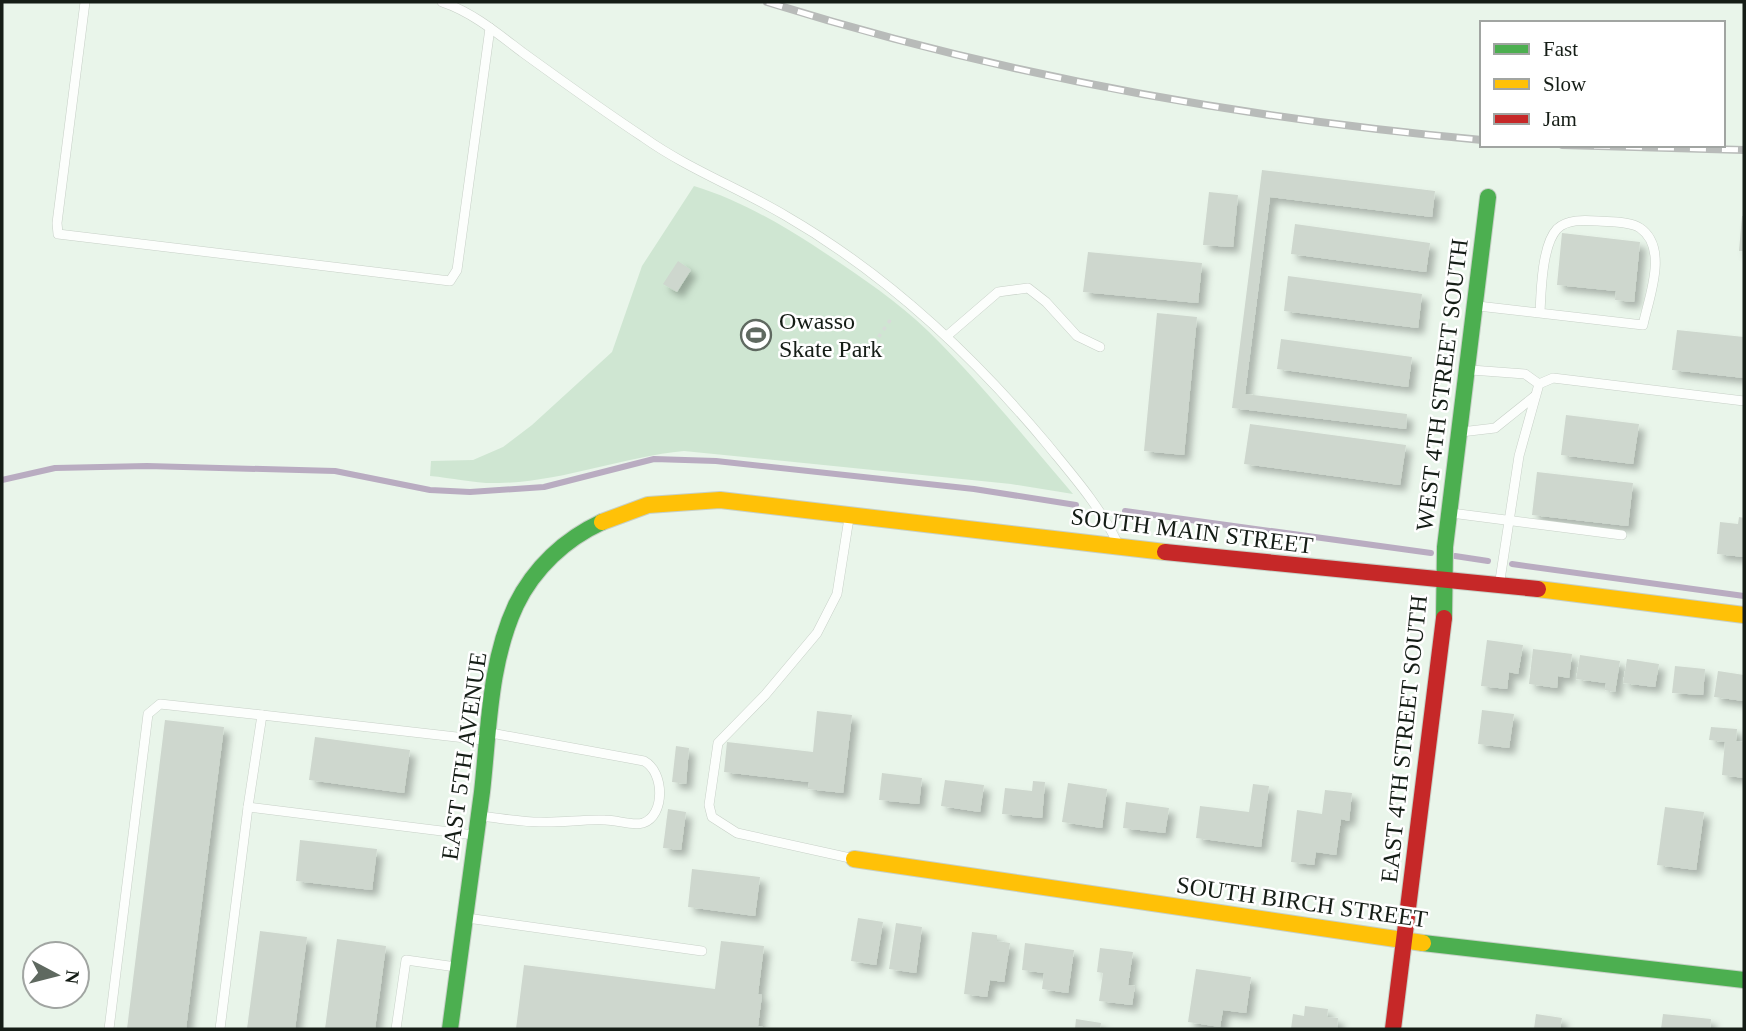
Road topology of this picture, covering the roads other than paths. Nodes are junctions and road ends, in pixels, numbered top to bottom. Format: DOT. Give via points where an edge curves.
graph roads {
  1 [pos="85,2"];
  2 [pos="442,2"];
  3 [pos="490,28"];
  4 [pos="1488,197"];
  5 [pos="1473,306"];
  6 [pos="1540,313"];
  7 [pos="948,335"];
  8 [pos="1100,347"];
  9 [pos="1465,369"];
  10 [pos="1539,384"];
  11 [pos="1535,396"];
  12 [pos="1744,401"];
  13 [pos="1458,433"];
  14 [pos="635,507"];
  15 [pos="850,513"];
  16 [pos="1449,513"];
  17 [pos="1509,521"];
  18 [pos="1622,535"];
  19 [pos="1119,546"];
  20 [pos="1444,579"];
  21 [pos="1500,584"];
  22 [pos="1744,615"];
  23 [pos="262,715"];
  24 [pos="489,737"];
  25 [pos="248,807"];
  26 [pos="478,816"];
  27 [pos="476,835"];
  28 [pos="854,859"];
  29 [pos="465,918"];
  30 [pos="1404,941"];
  31 [pos="702,951"];
  32 [pos="458,967"];
  33 [pos="1744,980"];
  34 [pos="109,1029"];
  35 [pos="220,1029"];
  36 [pos="396,1029"];
  37 [pos="450,1029"];
  38 [pos="1394,1029"];
  1 -- 3 [label="lane" via="58,234 450,281 457,270"];
  2 -- 3 [label="lane"];
  3 -- 7 [label="lane" via="644,139 786,216 864,267"];
  4 -- 5 [label="street, WEST 4TH STREET SOUTH"];
  5 -- 6 [label="lane"];
  5 -- 9 [label="street, WEST 4TH STREET SOUTH"];
  6 -- 6 [label="lane" via="1643,325 1654,273 1651,240 1639,227 1617,222 1569,222 1557,229 1545,260"];
  7 -- 8 [label="lane" via="998,292 1028,288 1077,336"];
  7 -- 19 [label="lane" via="996,382 1095,502"];
  9 -- 10 [label="lane" via="1525,374"];
  9 -- 13 [label="street, WEST 4TH STREET SOUTH"];
  10 -- 11 [label="lane"];
  10 -- 12 [label="lane" via="1553,378"];
  11 -- 13 [label="lane" via="1495,428"];
  11 -- 17 [label="lane"];
  13 -- 16 [label="street, WEST 4TH STREET SOUTH"];
  14 -- 15 [label="street, SOUTH MAIN STREET" via="691,498"];
  14 -- 24 [label="street, EAST 5TH AVENUE" via="587,527 539,570 504,639"];
  15 -- 19 [label="street, SOUTH MAIN STREET"];
  15 -- 28 [label="lane" via="837,594 817,633 718,743 709,805 712,817 737,833"];
  16 -- 17 [label="lane"];
  16 -- 20 [label="street, WEST 4TH STREET SOUTH"];
  17 -- 18 [label="lane"];
  17 -- 21 [label="lane"];
  19 -- 20 [label="street, SOUTH MAIN STREET"];
  20 -- 21 [label="street, SOUTH MAIN STREET"];
  20 -- 30 [label="street, EAST 4TH STREET SOUTH" via="1444,616"];
  21 -- 22 [label="street, SOUTH MAIN STREET"];
  23 -- 24 [label="lane"];
  23 -- 25 [label="lane"];
  23 -- 34 [label="lane" via="160,704 148,714"];
  24 -- 26 [label="street, EAST 5TH AVENUE"];
  24 -- 26 [label="lane" via="653,765 660,782 656,813 641,824"];
  25 -- 27 [label="lane"];
  25 -- 35 [label="lane"];
  26 -- 27 [label="street, EAST 5TH AVENUE"];
  27 -- 29 [label="street, EAST 5TH AVENUE"];
  28 -- 30 [label="street, SOUTH BIRCH STREET"];
  29 -- 31 [label="lane"];
  29 -- 32 [label="street, EAST 5TH AVENUE"];
  30 -- 33 [label="street, SOUTH BIRCH STREET"];
  30 -- 38 [label="street, EAST 4TH STREET SOUTH"];
  32 -- 36 [label="lane" via="406,960"];
  32 -- 37 [label="street, EAST 5TH AVENUE"];
}
